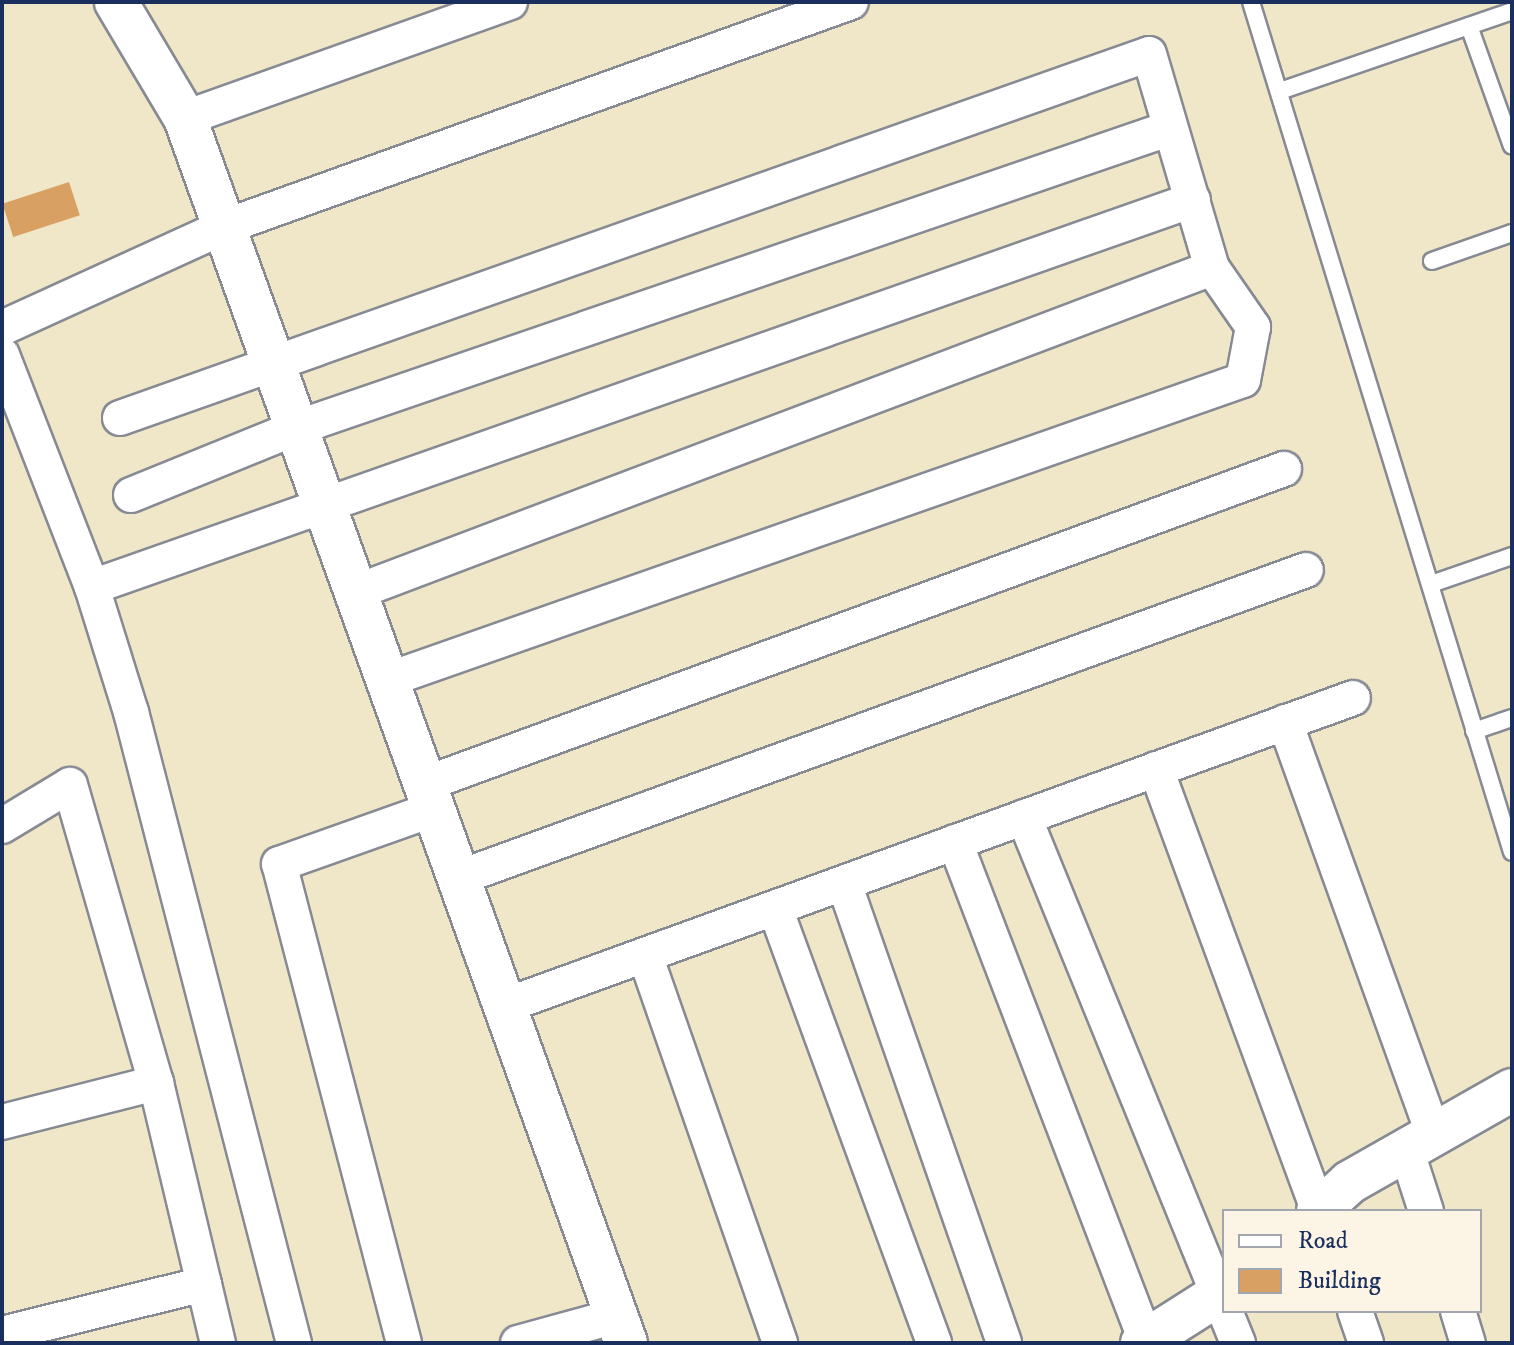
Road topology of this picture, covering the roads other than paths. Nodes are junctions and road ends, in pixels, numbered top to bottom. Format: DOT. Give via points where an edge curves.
graph roads {
  1 [pos="116,2"];
  2 [pos="510,2"];
  3 [pos="851,2"];
  4 [pos="1251,2"];
  5 [pos="1512,11"];
  6 [pos="1469,26"];
  7 [pos="1280,91"];
  8 [pos="185,118"];
  9 [pos="1168,129"];
  10 [pos="1512,146"];
  11 [pos="1193,200"];
  12 [pos="224,227"];
  13 [pos="1512,233"];
  14 [pos="1432,261"];
  15 [pos="1212,268"];
  16 [pos="2,328"];
  17 [pos="2,355"];
  18 [pos="272,359"];
  19 [pos="120,418"];
  20 [pos="296,428"];
  21 [pos="1284,469"];
  22 [pos="131,495"];
  23 [pos="323,503"];
  24 [pos="1512,556"];
  25 [pos="1306,570"];
  26 [pos="1434,583"];
  27 [pos="92,587"];
  28 [pos="356,592"];
  29 [pos="387,680"];
  30 [pos="1353,698"];
  31 [pos="1512,718"];
  32 [pos="1285,722"];
  33 [pos="1474,731"];
  34 [pos="1156,769"];
  35 [pos="429,797"];
  36 [pos="1024,817"];
  37 [pos="2,826"];
  38 [pos="955,842"];
  39 [pos="1512,852"];
  40 [pos="458,878"];
  41 [pos="844,883"];
  42 [pos="775,908"];
  43 [pos="645,955"];
  44 [pos="504,1006"];
  45 [pos="156,1083"];
  46 [pos="1512,1090"];
  47 [pos="2,1122"];
  48 [pos="1419,1142"];
  49 [pos="1317,1209"];
  50 [pos="1321,1209"];
  51 [pos="1426,1209"];
  52 [pos="204,1284"];
  53 [pos="1220,1293"];
  54 [pos="1227,1313"];
  55 [pos="1356,1313"];
  56 [pos="1459,1313"];
  57 [pos="621,1329"];
  58 [pos="2,1334"];
  59 [pos="1144,1342"];
  60 [pos="218,1343"];
  61 [pos="294,1343"];
  62 [pos="404,1343"];
  63 [pos="518,1343"];
  64 [pos="780,1343"];
  65 [pos="934,1343"];
  66 [pos="1004,1343"];
  67 [pos="1238,1343"];
  68 [pos="1366,1343"];
  69 [pos="1468,1343"];
  1 -- 8 [label="street"];
  2 -- 8 [label="street"];
  3 -- 12 [label="street"];
  4 -- 7 [label="lane"];
  5 -- 6 [label="lane"];
  6 -- 7 [label="lane"];
  6 -- 10 [label="lane"];
  7 -- 26 [label="lane"];
  8 -- 12 [label="street"];
  9 -- 11 [label="street"];
  9 -- 18 [label="street" via="1149,54"];
  9 -- 20 [label="street"];
  11 -- 15 [label="street"];
  11 -- 23 [label="street"];
  12 -- 16 [label="street"];
  12 -- 18 [label="street"];
  13 -- 14 [label="lane"];
  15 -- 28 [label="street"];
  15 -- 29 [label="street" via="1253,327 1243,380"];
  17 -- 27 [label="street"];
  18 -- 19 [label="street"];
  18 -- 20 [label="street"];
  20 -- 22 [label="street"];
  20 -- 23 [label="street"];
  21 -- 35 [label="street"];
  23 -- 27 [label="street"];
  23 -- 28 [label="street"];
  24 -- 26 [label="lane"];
  25 -- 40 [label="street"];
  26 -- 33 [label="lane"];
  27 -- 61 [label="street"];
  28 -- 29 [label="street"];
  29 -- 35 [label="street"];
  30 -- 32 [label="street"];
  31 -- 33 [label="lane"];
  32 -- 34 [label="street"];
  32 -- 48 [label="street"];
  33 -- 39 [label="lane"];
  34 -- 36 [label="street"];
  34 -- 49 [label="street"];
  35 -- 40 [label="street"];
  35 -- 62 [label="street" via="279,864"];
  36 -- 38 [label="street"];
  36 -- 53 [label="street"];
  37 -- 45 [label="street" via="70,785"];
  38 -- 41 [label="street"];
  38 -- 59 [label="street"];
  40 -- 44 [label="street"];
  41 -- 42 [label="street"];
  41 -- 66 [label="street"];
  42 -- 43 [label="street"];
  42 -- 65 [label="street"];
  43 -- 44 [label="street"];
  43 -- 64 [label="street"];
  44 -- 57 [label="street"];
  45 -- 47 [label="street"];
  45 -- 52 [label="street"];
  46 -- 48 [label="street"];
  48 -- 50 [label="street"];
  48 -- 51 [label="street"];
  52 -- 58 [label="street"];
  52 -- 60 [label="street"];
  53 -- 59 [label="street"];
  54 -- 67 [label="street"];
  55 -- 68 [label="street"];
  56 -- 69 [label="street"];
  57 -- 63 [label="street"];
}
